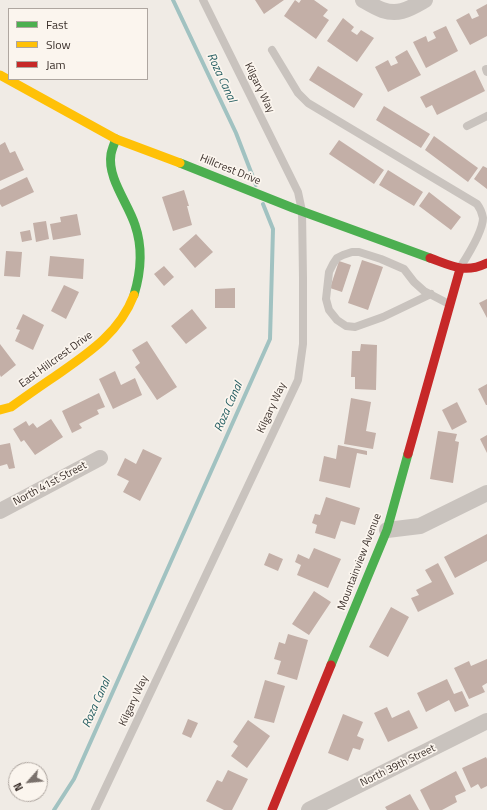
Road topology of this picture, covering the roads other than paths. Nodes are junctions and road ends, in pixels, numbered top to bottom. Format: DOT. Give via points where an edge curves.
graph roads {
  1 [pos="204,0"];
  2 [pos="363,0"];
  3 [pos="425,0"];
  4 [pos="272,50"];
  5 [pos="9,80"];
  6 [pos="487,116"];
  7 [pos="467,126"];
  8 [pos="116,139"];
  9 [pos="297,210"];
  10 [pos="487,263"];
  11 [pos="460,269"];
  12 [pos="431,294"];
  13 [pos="450,304"];
  14 [pos="0,410"];
  15 [pos="100,458"];
  16 [pos="487,493"];
  17 [pos="0,511"];
  18 [pos="387,530"];
  19 [pos="487,722"];
  20 [pos="95,810"];
  21 [pos="272,810"];
  22 [pos="309,810"];
  1 -- 9 [label="lane, Kilgary Way" via="298,192"];
  2 -- 3 [label="street" via="384,11 393,12 402,11"];
  4 -- 11 [label="lane" via="298,93 308,103 477,204 481,210 482,223"];
  5 -- 8 [label="street, Hillcrest Drive"];
  6 -- 7 [label="lane"];
  8 -- 9 [label="street, Hillcrest Drive"];
  8 -- 14 [label="street, East Hillcrest Drive" via="111,156 114,177 134,223 139,244 139,278 132,299 126,313 112,331 91,351 11,406"];
  9 -- 11 [label="street, Hillcrest Drive"];
  9 -- 20 [label="lane, Kilgary Way" via="303,344 298,380"];
  10 -- 11 [label="street" via="479,267"];
  11 -- 13 [label="street, Mountainview Avenue"];
  12 -- 12 [label="lane" via="414,282 404,269 381,259 352,252 337,258 330,272 326,299 337,320 346,326 355,327"];
  12 -- 13 [label="lane"];
  13 -- 18 [label="street, Mountainview Avenue"];
  15 -- 17 [label="street, North 41st Street"];
  16 -- 18 [label="street" via="420,526"];
  18 -- 21 [label="street, Mountainview Avenue"];
  19 -- 22 [label="street, North 39th Street"];
}
